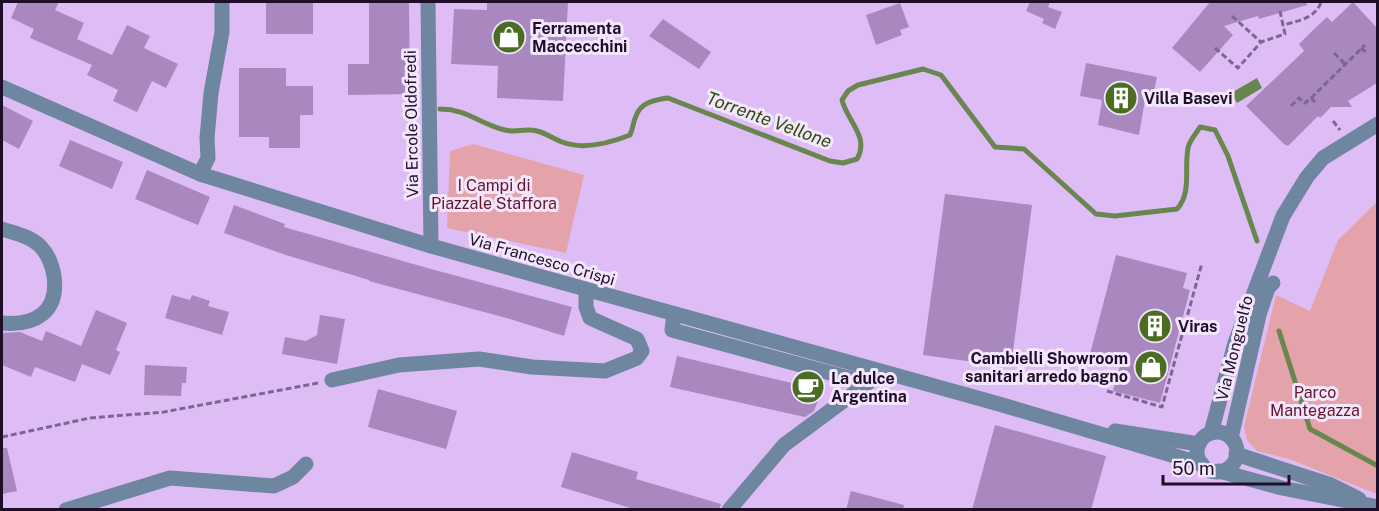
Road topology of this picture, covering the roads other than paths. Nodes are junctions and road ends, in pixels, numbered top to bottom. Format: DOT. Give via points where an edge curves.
graph roads {
  1 [pos="222,2"];
  2 [pos="428,2"];
  3 [pos="2,87"];
  4 [pos="1377,124"];
  5 [pos="200,174"];
  6 [pos="2,229"];
  7 [pos="431,246"];
  8 [pos="1266,283"];
  9 [pos="586,290"];
  10 [pos="674,314"];
  11 [pos="2,322"];
  12 [pos="883,371"];
  13 [pos="332,380"];
  14 [pos="867,383"];
  15 [pos="1085,429"];
  16 [pos="1210,433"];
  17 [pos="1231,438"];
  18 [pos="1199,444"];
  19 [pos="1236,454"];
  20 [pos="306,464"];
  21 [pos="1202,464"];
  22 [pos="1219,471"];
  23 [pos="1375,507"];
  24 [pos="66,510"];
  25 [pos="729,510"];
  1 -- 5 [label="street" via="208,158"];
  2 -- 7 [label="street, Via Ercole Oldofredi"];
  3 -- 5 [label="street, Via Francesco Crispi"];
  4 -- 8 [label="street, Via Monguelfo" via="1323,158 1307,177 1283,216"];
  5 -- 7 [label="street, Via Francesco Crispi"];
  6 -- 11 [label="street" via="38,244 50,261 55,285 48,309 38,318"];
  7 -- 9 [label="street, Via Francesco Crispi"];
  8 -- 16 [label="street, Via Monguelfo" via="1235,343"];
  8 -- 17 [label="street, Via Monguelfo" via="1268,288"];
  9 -- 10 [label="street, Via Francesco Crispi"];
  9 -- 13 [label="street" via="590,318 637,339 642,351 637,358 605,371 480,359 399,365"];
  10 -- 12 [label="street, Via Francesco Crispi"];
  10 -- 14 [label="street" via="672,330"];
  12 -- 14 [label="street"];
  12 -- 15 [label="street, Via Francesco Crispi"];
  14 -- 25 [label="street" via="784,445"];
  15 -- 18 [label="street, Via Francesco Crispi"];
  15 -- 21 [label="street, Via Francesco Crispi"];
  16 -- 17 [label="street" via="1223,433"];
  16 -- 18 [label="street"];
  17 -- 19 [label="street"];
  18 -- 21 [label="street" via="1198,458"];
  19 -- 22 [label="street" via="1229,468"];
  19 -- 23 [label="street" via="1331,485"];
  20 -- 24 [label="street" via="293,477 274,486 170,478"];
  21 -- 22 [label="street" via="1206,469"];
  22 -- 23 [label="street"];
}
